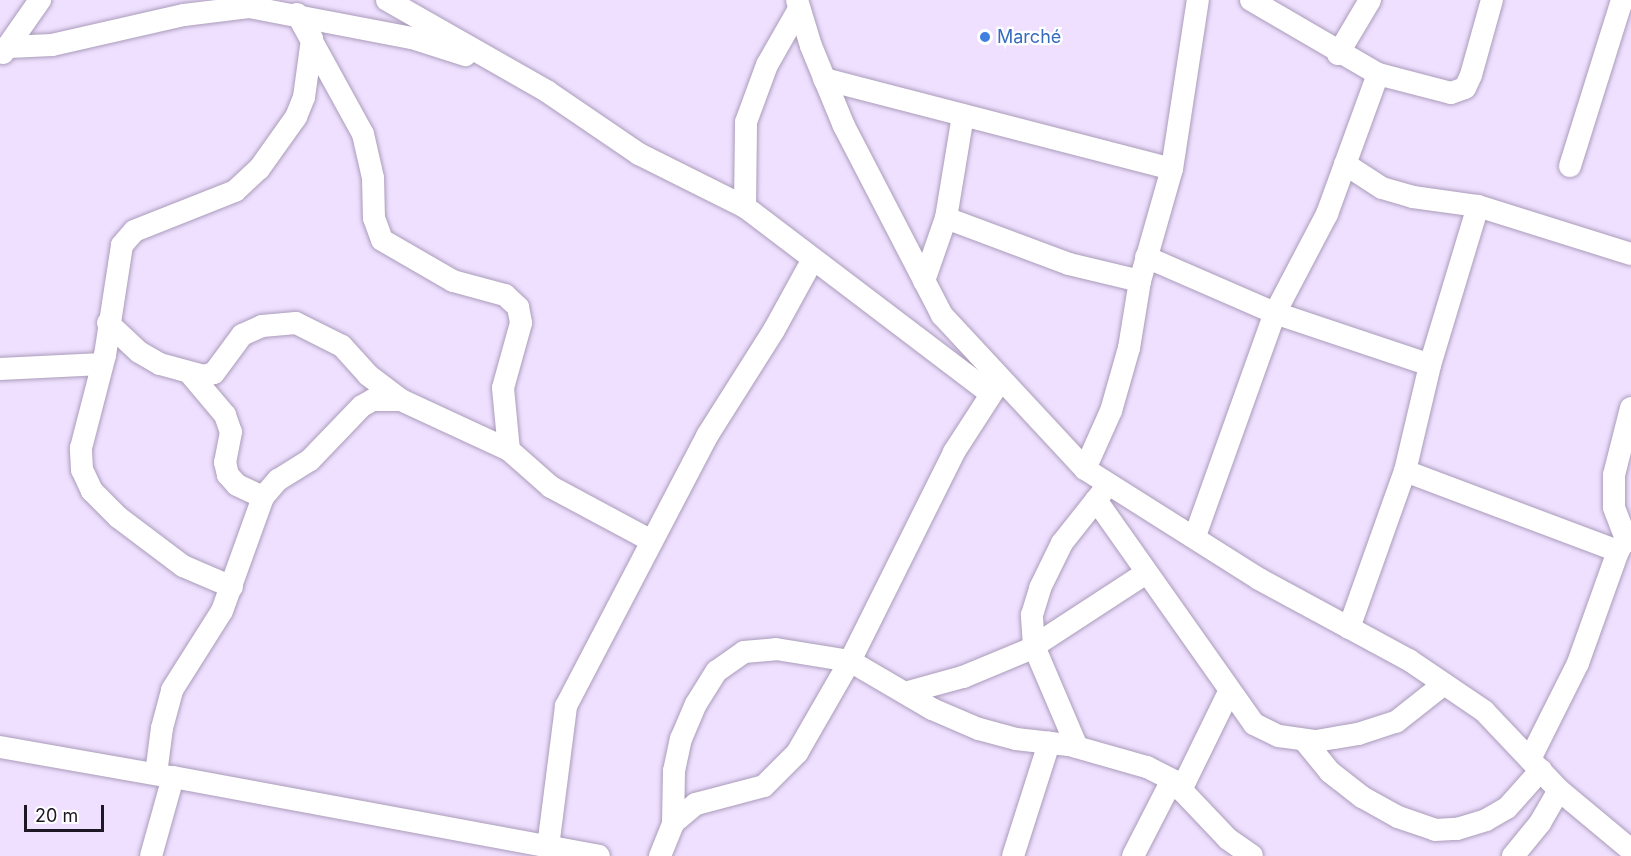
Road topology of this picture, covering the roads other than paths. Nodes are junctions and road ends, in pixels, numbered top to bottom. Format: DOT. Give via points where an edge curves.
graph roads {
  1 [pos="40,0"];
  2 [pos="387,0"];
  3 [pos="1198,0"];
  4 [pos="1251,0"];
  5 [pos="1370,0"];
  6 [pos="1492,0"];
  7 [pos="1622,0"];
  8 [pos="798,4"];
  9 [pos="297,14"];
  10 [pos="312,39"];
  11 [pos="4,52"];
  12 [pos="1338,54"];
  13 [pos="509,69"];
  14 [pos="1378,74"];
  15 [pos="824,79"];
  16 [pos="963,115"];
  17 [pos="1345,164"];
  18 [pos="1570,166"];
  19 [pos="1172,169"];
  20 [pos="1478,206"];
  21 [pos="745,207"];
  22 [pos="946,218"];
  23 [pos="1631,254"];
  24 [pos="1146,257"];
  25 [pos="812,261"];
  26 [pos="1140,280"];
  27 [pos="924,281"];
  28 [pos="1275,313"];
  29 [pos="108,323"];
  30 [pos="102,364"];
  31 [pos="1430,365"];
  32 [pos="0,369"];
  33 [pos="192,376"];
  34 [pos="995,386"];
  35 [pos="401,400"];
  36 [pos="1631,408"];
  37 [pos="509,450"];
  38 [pos="1085,469"];
  39 [pos="1405,471"];
  40 [pos="1102,493"];
  41 [pos="263,497"];
  42 [pos="1195,536"];
  43 [pos="650,540"];
  44 [pos="1625,544"];
  45 [pos="1146,573"];
  46 [pos="232,587"];
  47 [pos="1348,628"];
  48 [pos="1034,646"];
  49 [pos="850,661"];
  50 [pos="1444,684"];
  51 [pos="908,692"];
  52 [pos="1229,692"];
  53 [pos="1304,740"];
  54 [pos="1049,742"];
  55 [pos="0,747"];
  56 [pos="1077,747"];
  57 [pos="1536,765"];
  58 [pos="165,776"];
  59 [pos="1177,785"];
  60 [pos="1559,790"];
  61 [pos="673,823"];
  62 [pos="548,847"];
  63 [pos="1631,850"];
  64 [pos="151,856"];
  65 [pos="599,856"];
  66 [pos="660,856"];
  67 [pos="1013,856"];
  68 [pos="1134,856"];
  69 [pos="1252,856"];
  70 [pos="1514,856"];
  1 -- 11 [label="street"];
  2 -- 13 [label="street"];
  3 -- 19 [label="street"];
  4 -- 12 [label="street"];
  5 -- 12 [label="street"];
  6 -- 14 [label="street" via="1465,88 1451,93"];
  7 -- 18 [label="street"];
  8 -- 15 [label="street"];
  8 -- 21 [label="street" via="750,105 746,122"];
  9 -- 10 [label="street"];
  9 -- 11 [label="street" via="249,7 184,15"];
  9 -- 13 [label="street" via="412,38"];
  10 -- 29 [label="street" via="304,96 278,147 235,191 134,231 122,244"];
  10 -- 37 [label="street" via="363,134 373,178 374,218 382,240 453,281 505,295 518,307 521,323 503,388"];
  12 -- 14 [label="street"];
  13 -- 21 [label="street" via="639,154"];
  14 -- 17 [label="street"];
  15 -- 16 [label="street"];
  15 -- 27 [label="street" via="849,137"];
  16 -- 19 [label="street"];
  16 -- 22 [label="street"];
  17 -- 20 [label="street" via="1382,188 1413,197"];
  17 -- 28 [label="street" via="1327,214"];
  19 -- 24 [label="street"];
  20 -- 23 [label="street"];
  20 -- 31 [label="street"];
  21 -- 25 [label="street"];
  22 -- 26 [label="street" via="1069,264"];
  22 -- 27 [label="street"];
  24 -- 26 [label="street"];
  24 -- 28 [label="street"];
  25 -- 34 [label="street"];
  25 -- 43 [label="street"];
  26 -- 38 [label="street" via="1129,348 1117,390"];
  27 -- 34 [label="street" via="942,315"];
  28 -- 31 [label="street"];
  28 -- 42 [label="street"];
  29 -- 30 [label="street"];
  29 -- 33 [label="street" via="139,352"];
  30 -- 32 [label="street"];
  30 -- 46 [label="street" via="81,448 81,470 92,491 118,518 164,554 205,578"];
  31 -- 39 [label="street"];
  33 -- 35 [label="street" via="214,373 242,335 262,326 296,323 342,346 368,375"];
  33 -- 41 [label="street" via="225,415 231,432 225,462 228,475 237,485"];
  34 -- 38 [label="street"];
  34 -- 49 [label="street" via="910,535"];
  35 -- 37 [label="street"];
  35 -- 41 [label="street" via="373,400 362,406 310,460 278,480"];
  36 -- 44 [label="street" via="1614,475 1614,507"];
  37 -- 43 [label="street" via="551,487"];
  38 -- 40 [label="street"];
  39 -- 44 [label="street"];
  39 -- 47 [label="street"];
  40 -- 42 [label="street"];
  40 -- 45 [label="street"];
  40 -- 48 [label="street" via="1062,543 1040,588 1032,615"];
  41 -- 46 [label="street"];
  42 -- 47 [label="street" via="1259,579"];
  43 -- 62 [label="street" via="566,706"];
  44 -- 57 [label="street"];
  45 -- 48 [label="street"];
  45 -- 52 [label="street"];
  46 -- 58 [label="street" via="208,637 172,690 162,728"];
  47 -- 50 [label="street"];
  48 -- 51 [label="street" via="963,677"];
  48 -- 56 [label="street"];
  49 -- 51 [label="street"];
  49 -- 61 [label="street" via="784,770 764,786 696,804"];
  49 -- 61 [label="street" via="776,649 744,652 717,671 681,738 671,798"];
  50 -- 53 [label="street" via="1396,722 1358,734"];
  50 -- 57 [label="street" via="1484,711"];
  51 -- 54 [label="street" via="932,709 979,729 1016,739"];
  52 -- 53 [label="street" via="1254,724 1279,736"];
  52 -- 59 [label="street"];
  53 -- 57 [label="street" via="1330,772 1362,797 1398,817 1435,830 1457,829 1507,808"];
  54 -- 56 [label="street"];
  54 -- 67 [label="street"];
  55 -- 58 [label="street"];
  56 -- 59 [label="street" via="1147,767"];
  57 -- 60 [label="street"];
  58 -- 62 [label="street"];
  58 -- 64 [label="street"];
  59 -- 68 [label="street"];
  59 -- 69 [label="street" via="1228,839"];
  60 -- 63 [label="street"];
  60 -- 70 [label="street"];
  61 -- 66 [label="street"];
  62 -- 65 [label="street"];
}
